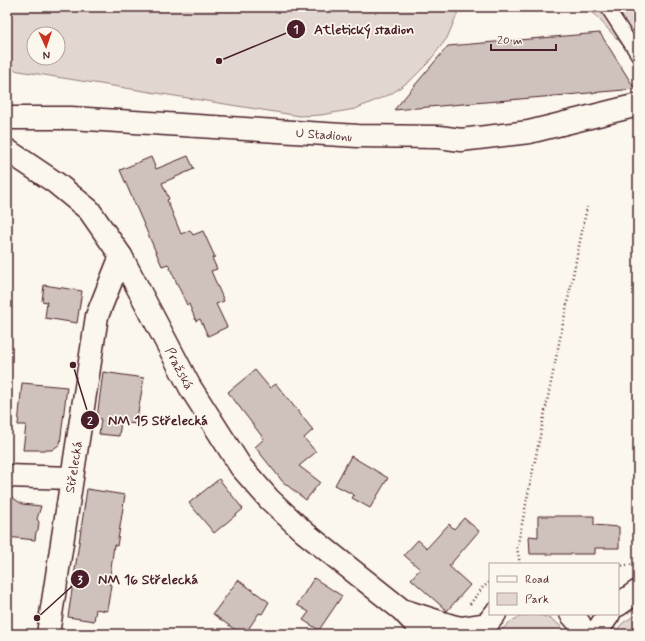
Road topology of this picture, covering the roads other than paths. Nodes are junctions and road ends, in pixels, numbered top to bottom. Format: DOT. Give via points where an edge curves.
graph roads {
  1 [pos="607,7"];
  2 [pos="638,55"];
  3 [pos="638,105"];
  4 [pos="7,118"];
  5 [pos="7,150"];
  6 [pos="121,256"];
  7 [pos="7,476"];
  8 [pos="72,478"];
  9 [pos="638,585"];
  10 [pos="619,588"];
  11 [pos="638,591"];
  12 [pos="619,604"];
  13 [pos="402,610"];
  14 [pos="572,615"];
  15 [pos="608,615"];
  16 [pos="488,624"];
  17 [pos="48,634"];
  18 [pos="425,634"];
  19 [pos="585,634"];
  20 [pos="595,634"];
  1 -- 2 [label="lane"];
  3 -- 4 [label="street, U Stadionu" via="529,132 461,140 71,118"];
  5 -- 6 [label="street, Pražská" via="56,183 88,210"];
  6 -- 8 [label="street, Střelecká" via="97,316"];
  6 -- 13 [label="street, Pražská" via="190,387 241,467 269,499 304,532"];
  7 -- 8 [label="street"];
  8 -- 17 [label="street, Střelecká"];
  9 -- 10 [label="street"];
  11 -- 12 [label="street"];
  13 -- 16 [label="street, Pražská" via="461,628"];
  13 -- 18 [label="street, Pražská"];
  14 -- 19 [label="street"];
  15 -- 20 [label="street"];
}
